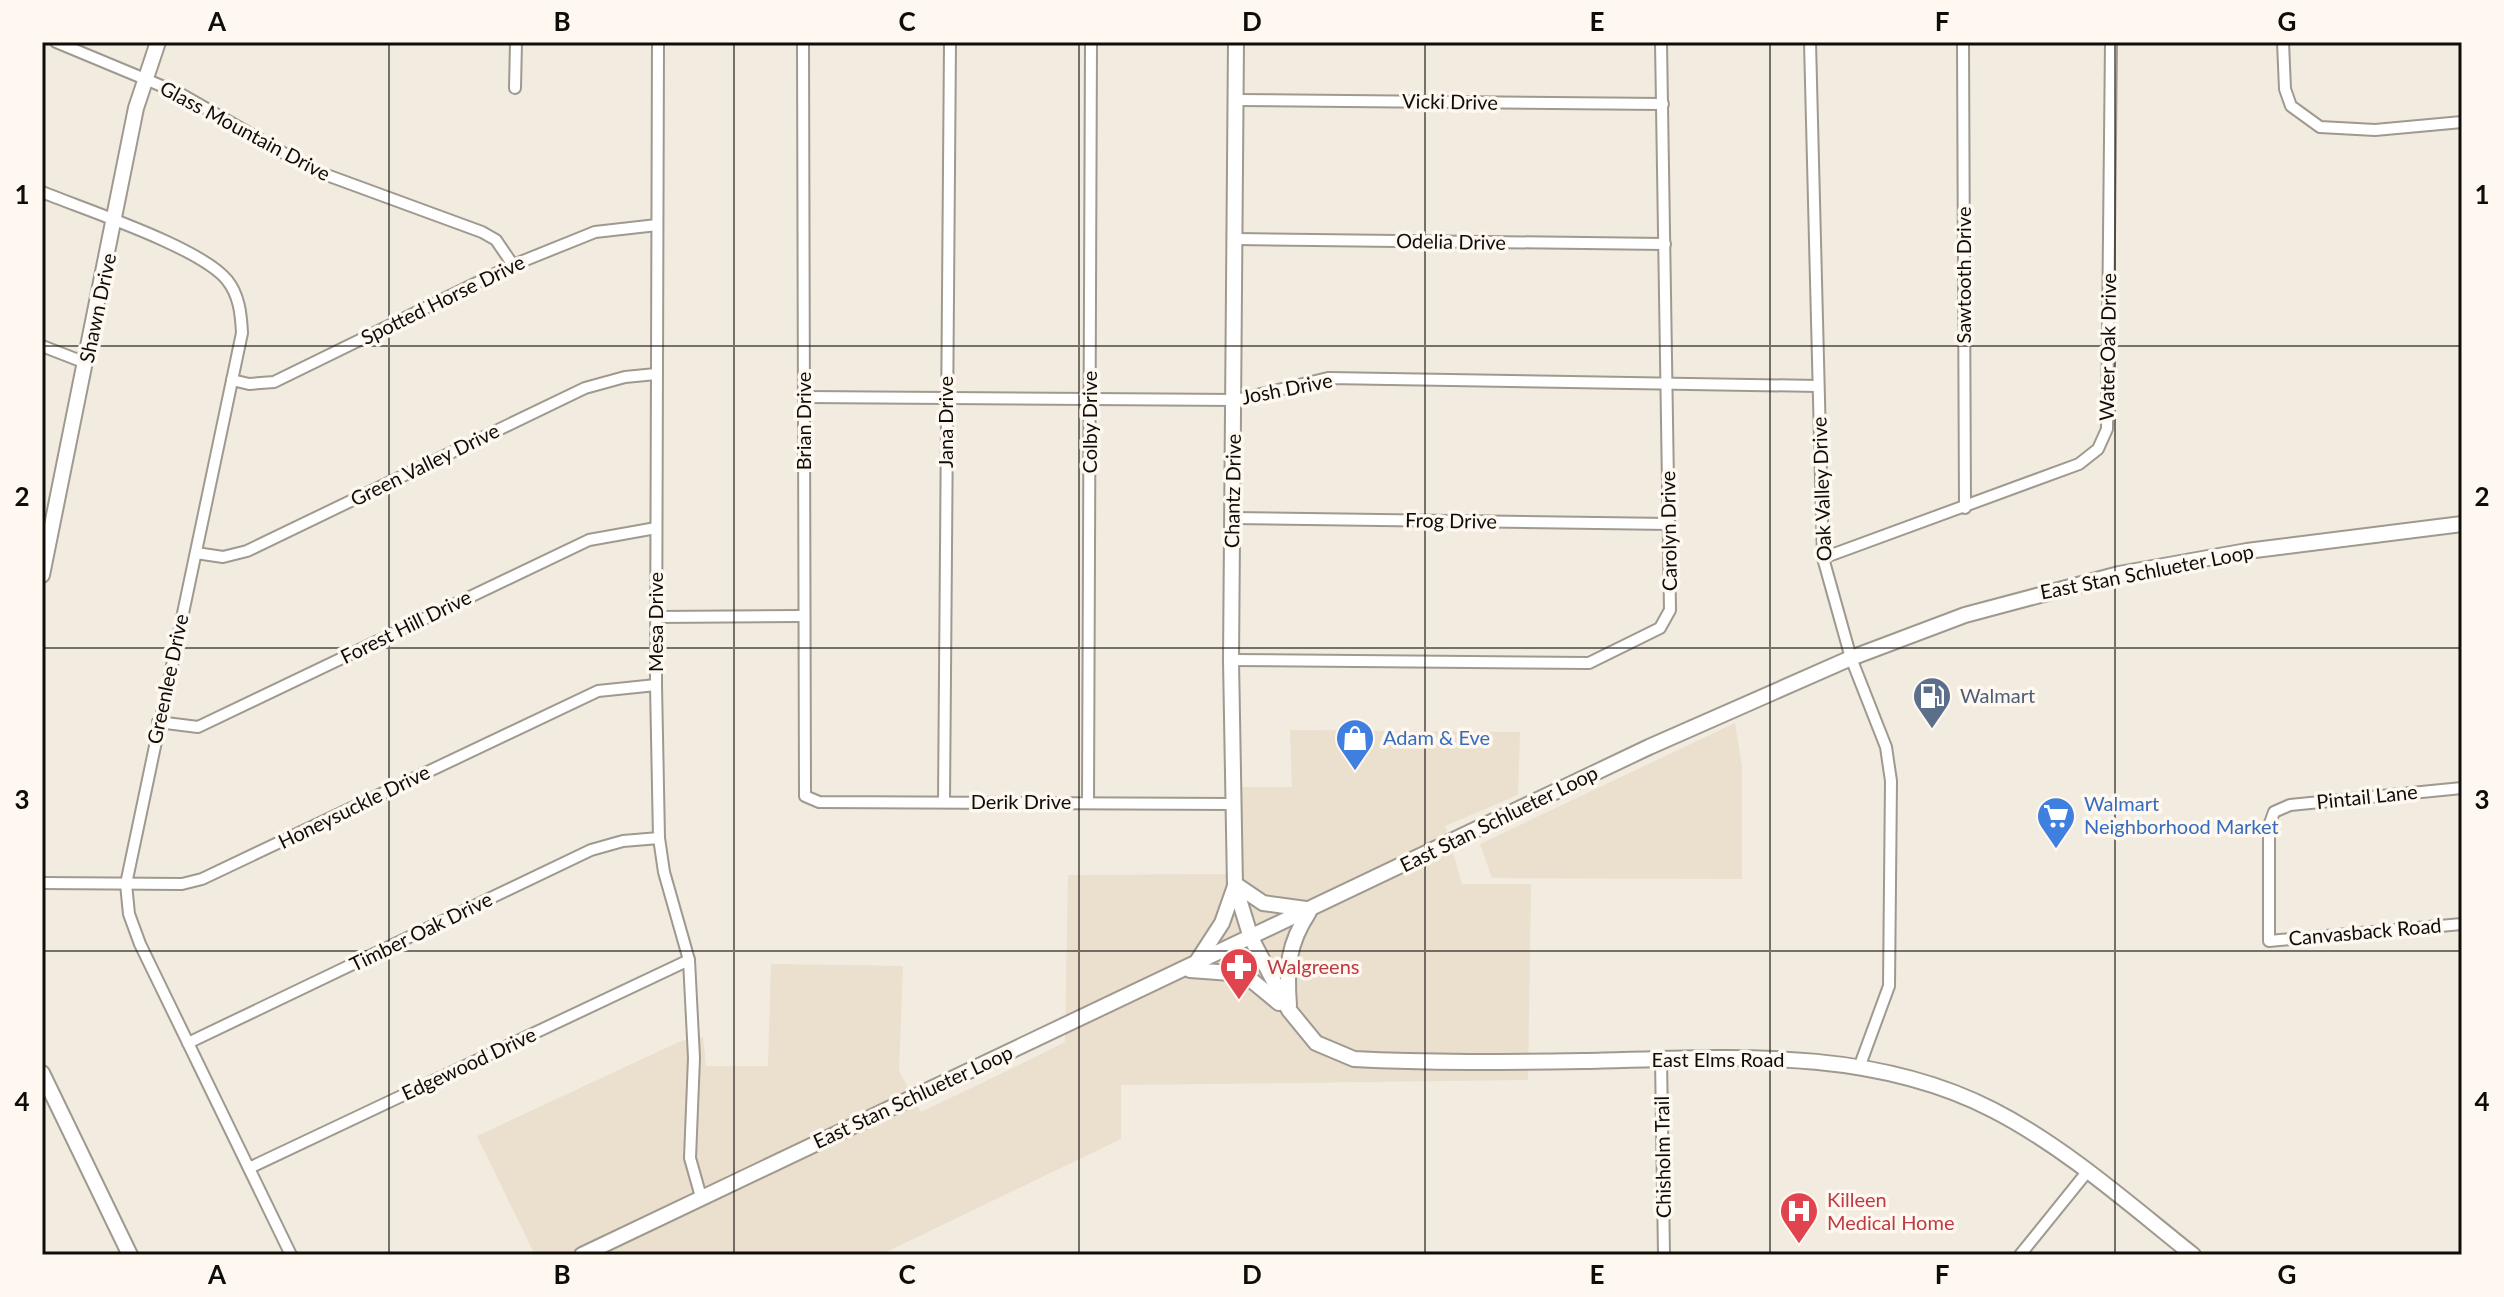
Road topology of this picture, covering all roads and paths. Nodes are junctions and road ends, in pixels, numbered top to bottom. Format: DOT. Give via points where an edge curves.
graph roads {
  1 [pos="56,42"];
  2 [pos="158,42"];
  3 [pos="516,42"];
  4 [pos="658,42"];
  5 [pos="803,42"];
  6 [pos="950,42"];
  7 [pos="1091,42"];
  8 [pos="1236,42"];
  9 [pos="1661,42"];
  10 [pos="1810,42"];
  11 [pos="1963,42"];
  12 [pos="2111,42"];
  13 [pos="2283,42"];
  14 [pos="144,78"];
  15 [pos="515,88"];
  16 [pos="1236,100"];
  17 [pos="1663,104"];
  18 [pos="2462,122"];
  19 [pos="42,192"];
  20 [pos="116,222"];
  21 [pos="657,225"];
  22 [pos="1236,239"];
  23 [pos="1665,244"];
  24 [pos="513,265"];
  25 [pos="42,346"];
  26 [pos="86,363"];
  27 [pos="656,374"];
  28 [pos="232,380"];
  29 [pos="1667,382"];
  30 [pos="1818,386"];
  31 [pos="804,397"];
  32 [pos="946,399"];
  33 [pos="1090,399"];
  34 [pos="1236,400"];
  35 [pos="1965,508"];
  36 [pos="1232,518"];
  37 [pos="1670,524"];
  38 [pos="2462,524"];
  39 [pos="656,528"];
  40 [pos="196,553"];
  41 [pos="1823,558"];
  42 [pos="42,575"];
  43 [pos="802,616"];
  44 [pos="656,617"];
  45 [pos="1851,658"];
  46 [pos="1231,660"];
  47 [pos="656,685"];
  48 [pos="158,722"];
  49 [pos="2462,788"];
  50 [pos="809,799"];
  51 [pos="944,802"];
  52 [pos="1088,802"];
  53 [pos="1233,804"];
  54 [pos="659,838"];
  55 [pos="42,883"];
  56 [pos="126,884"];
  57 [pos="1235,885"];
  58 [pos="1310,909"];
  59 [pos="2462,924"];
  60 [pos="1251,938"];
  61 [pos="2269,941"];
  62 [pos="689,960"];
  63 [pos="1188,968"];
  64 [pos="1289,1010"];
  65 [pos="188,1043"];
  66 [pos="1661,1059"];
  67 [pos="1860,1065"];
  68 [pos="42,1073"];
  69 [pos="249,1168"];
  70 [pos="2087,1172"];
  71 [pos="701,1197"];
  72 [pos="130,1255"];
  73 [pos="291,1255"];
  74 [pos="582,1255"];
  75 [pos="1664,1255"];
  76 [pos="2020,1255"];
  77 [pos="2193,1255"];
  1 -- 14 [label="street, Glass Mountain Drive"];
  2 -- 14 [label="main road, Shawn Drive"];
  3 -- 15 [label="street"];
  4 -- 21 [label="street, Mesa Drive"];
  5 -- 31 [label="street, Brian Drive"];
  6 -- 32 [label="street, Jana Drive"];
  7 -- 33 [label="street, Colby Drive"];
  8 -- 16 [label="main road, Chantz Drive"];
  9 -- 17 [label="street, Carolyn Drive"];
  10 -- 30 [label="street, Oak Valley Drive"];
  11 -- 35 [label="street, Sawtooth Drive"];
  12 -- 35 [label="street, Water Oak Drive" via="2107,429 2098,449 2079,464"];
  13 -- 18 [label="street" via="2291,106 2320,127 2375,130"];
  14 -- 20 [label="main road, Shawn Drive"];
  14 -- 24 [label="street, Glass Mountain Drive" via="212,109 313,170 482,232 496,240"];
  16 -- 17 [label="street, Vicki Drive"];
  16 -- 22 [label="main road, Chantz Drive"];
  17 -- 23 [label="street, Carolyn Drive"];
  19 -- 20 [label="street, Greenlee Drive"];
  20 -- 26 [label="main road, Shawn Drive"];
  20 -- 28 [label="street, Greenlee Drive" via="202,258 228,281 237,295 241,323"];
  21 -- 24 [label="street, Spotted Horse Drive" via="595,232"];
  21 -- 27 [label="street, Mesa Drive"];
  22 -- 23 [label="street, Odelia Drive"];
  22 -- 34 [label="main road, Chantz Drive"];
  23 -- 29 [label="street, Carolyn Drive"];
  24 -- 28 [label="street, Spotted Horse Drive" via="274,382"];
  25 -- 26 [label="street"];
  26 -- 42 [label="main road, Shawn Drive"];
  27 -- 39 [label="street, Mesa Drive"];
  27 -- 40 [label="street, Green Valley Drive" via="585,388 247,551 223,557"];
  28 -- 40 [label="street, Greenlee Drive"];
  29 -- 30 [label="street, Josh Drive"];
  29 -- 34 [label="street, Josh Drive" via="1328,378"];
  29 -- 37 [label="street, Carolyn Drive"];
  30 -- 41 [label="street, Oak Valley Drive"];
  31 -- 32 [label="street, Josh Drive"];
  31 -- 43 [label="street, Brian Drive"];
  32 -- 33 [label="street, Josh Drive"];
  32 -- 51 [label="street, Jana Drive"];
  33 -- 34 [label="street, Josh Drive"];
  33 -- 52 [label="street, Colby Drive"];
  34 -- 36 [label="main road, Chantz Drive"];
  35 -- 41 [label="street, Water Oak Drive"];
  36 -- 37 [label="street, Frog Drive"];
  36 -- 46 [label="main road, Chantz Drive"];
  37 -- 46 [label="street, Carolyn Drive" via="1670,610 1660,628 1589,663"];
  38 -- 45 [label="main road, East Stan Schlueter Loop" via="2247,551 2119,574 1965,615"];
  39 -- 44 [label="street, Mesa Drive"];
  39 -- 48 [label="street, Forest Hill Drive" via="589,540 198,727"];
  40 -- 48 [label="street, Greenlee Drive"];
  41 -- 45 [label="street, Oak Valley Drive"];
  43 -- 44 [label="street"];
  43 -- 50 [label="street, Brian Drive"];
  44 -- 47 [label="street, Mesa Drive"];
  45 -- 58 [label="main road, East Stan Schlueter Loop" via="1661,741"];
  45 -- 67 [label="street, Oak Valley Drive" via="1886,747 1891,781 1889,986"];
  46 -- 53 [label="main road, Chantz Drive"];
  47 -- 54 [label="street, Mesa Drive"];
  47 -- 56 [label="street, Honeysuckle Drive" via="598,691 202,879"];
  48 -- 56 [label="street, Greenlee Drive"];
  49 -- 61 [label="street, Pintail Lane" via="2290,805 2274,812 2269,826"];
  50 -- 51 [label="street, Derik Drive"];
  51 -- 52 [label="street, Derik Drive"];
  52 -- 53 [label="street, Derik Drive"];
  53 -- 57 [label="main road, Chantz Drive"];
  54 -- 62 [label="street, Mesa Drive"];
  54 -- 65 [label="street, Timber Oak Drive" via="591,850"];
  55 -- 56 [label="street, Honeysuckle Drive"];
  56 -- 65 [label="street, Greenlee Drive" via="134,929"];
  57 -- 58 [label="main road" via="1263,903"];
  57 -- 60 [label="main road, Chantz Drive"];
  57 -- 63 [label="main road" via="1209,947"];
  58 -- 60 [label="main road, East Stan Schlueter Loop"];
  58 -- 64 [label="main road" via="1287,958"];
  59 -- 61 [label="street, Canvasback Road"];
  60 -- 63 [label="main road, East Stan Schlueter Loop"];
  60 -- 64 [label="main road, East Elms Road"];
  62 -- 69 [label="street, Edgewood Drive"];
  62 -- 71 [label="street, Mesa Drive" via="694,1058 690,1158"];
  63 -- 64 [label="main road" via="1250,979"];
  63 -- 71 [label="main road, East Stan Schlueter Loop"];
  64 -- 66 [label="main road, East Elms Road" via="1316,1043 1354,1059"];
  65 -- 69 [label="street, Greenlee Drive"];
  66 -- 67 [label="main road, East Elms Road"];
  66 -- 75 [label="street, Chisholm Trail"];
  67 -- 70 [label="main road, East Elms Road" via="1930,1084 1992,1109"];
  68 -- 72 [label="main road"];
  69 -- 73 [label="street, Greenlee Drive"];
  70 -- 76 [label="street"];
  70 -- 77 [label="main road, East Elms Road"];
  71 -- 74 [label="main road, East Stan Schlueter Loop"];
}
